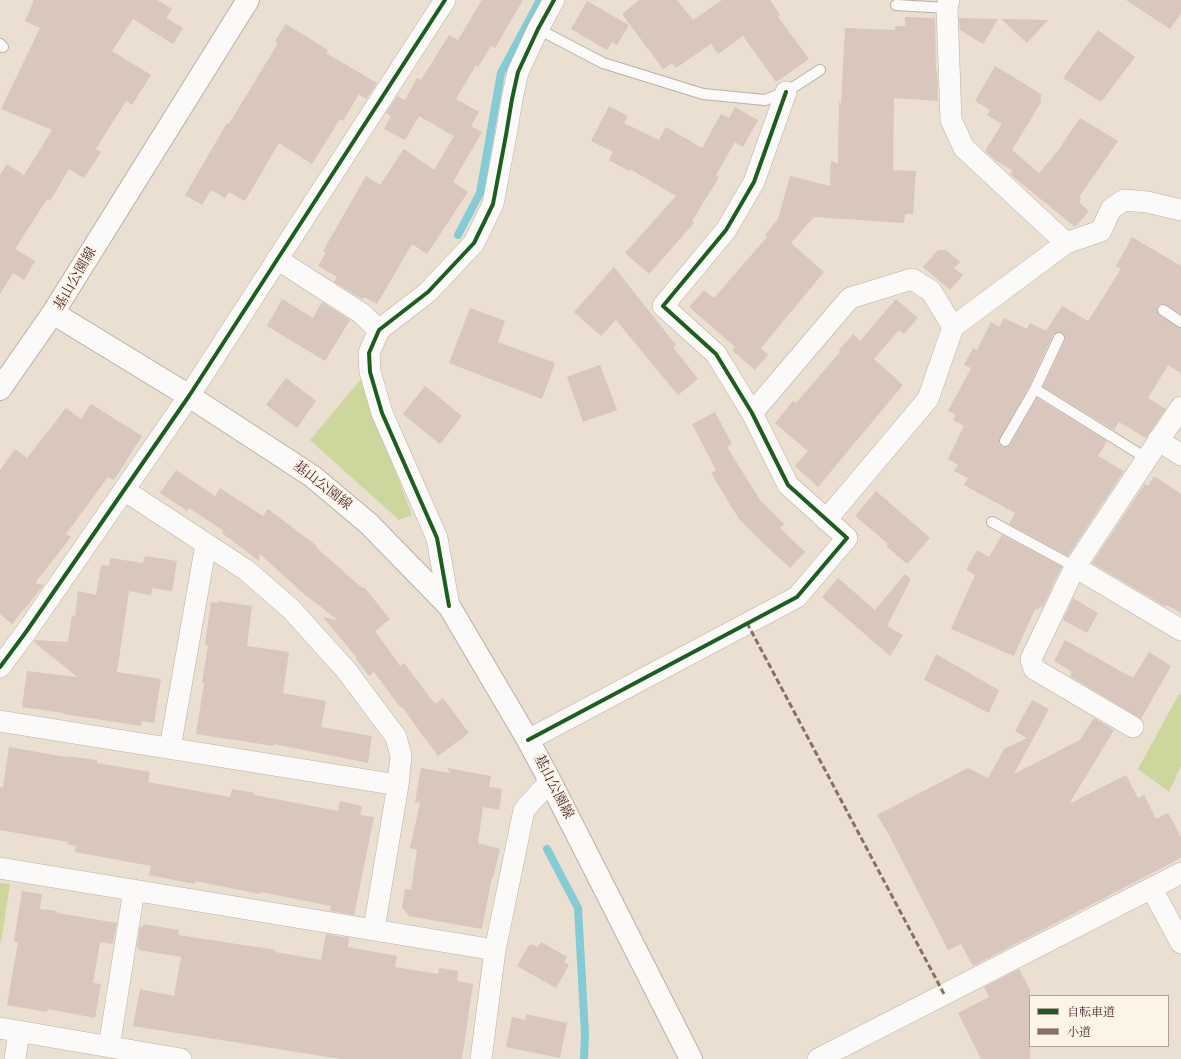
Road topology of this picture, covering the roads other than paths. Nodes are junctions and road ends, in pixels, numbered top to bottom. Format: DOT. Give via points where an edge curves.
graph roads {
  1 [pos="248,0"];
  2 [pos="445,0"];
  3 [pos="554,0"];
  4 [pos="948,4"];
  5 [pos="896,5"];
  6 [pos="538,29"];
  7 [pos="820,70"];
  8 [pos="786,92"];
  9 [pos="1181,210"];
  10 [pos="1066,243"];
  11 [pos="277,259"];
  12 [pos="1163,310"];
  13 [pos="53,312"];
  14 [pos="1181,322"];
  15 [pos="953,327"];
  16 [pos="379,330"];
  17 [pos="1059,338"];
  18 [pos="0,389"];
  19 [pos="1035,389"];
  20 [pos="189,396"];
  21 [pos="1181,407"];
  22 [pos="752,413"];
  23 [pos="1158,440"];
  24 [pos="1005,442"];
  25 [pos="1181,456"];
  26 [pos="1146,458"];
  27 [pos="124,490"];
  28 [pos="826,520"];
  29 [pos="992,522"];
  30 [pos="206,544"];
  31 [pos="1075,567"];
  32 [pos="449,606"];
  33 [pos="1181,630"];
  34 [pos="0,667"];
  35 [pos="0,721"];
  36 [pos="1133,727"];
  37 [pos="528,740"];
  38 [pos="170,748"];
  39 [pos="550,781"];
  40 [pos="398,785"];
  41 [pos="0,868"];
  42 [pos="1181,873"];
  43 [pos="1152,889"];
  44 [pos="134,890"];
  45 [pos="374,930"];
  46 [pos="1181,943"];
  47 [pos="495,950"];
  48 [pos="10,1030"];
  49 [pos="108,1047"];
  50 [pos="15,1059"];
  51 [pos="181,1059"];
  52 [pos="481,1059"];
  53 [pos="691,1059"];
  54 [pos="818,1059"];
  1 -- 13 [label="main road, 基山公園線"];
  2 -- 11 [label="street"];
  3 -- 6 [label="street"];
  4 -- 5 [label="lane"];
  4 -- 10 [label="street" via="951,120 964,148"];
  6 -- 8 [label="lane" via="603,63 703,94 765,100"];
  6 -- 16 [label="street" via="518,72 492,204 474,243 428,292"];
  7 -- 8 [label="lane"];
  8 -- 22 [label="street" via="754,182 726,230 663,306 716,354"];
  9 -- 10 [label="street" via="1148,202 1124,200 1111,209 1101,231"];
  10 -- 15 [label="street"];
  11 -- 16 [label="street" via="361,313"];
  11 -- 20 [label="street"];
  12 -- 14 [label="lane"];
  13 -- 18 [label="main road"];
  13 -- 20 [label="main road, 基山公園線"];
  15 -- 22 [label="street" via="931,291 912,279 850,298"];
  15 -- 28 [label="street" via="928,399"];
  16 -- 32 [label="street" via="369,354 370,372 382,413 437,538"];
  17 -- 19 [label="lane"];
  19 -- 24 [label="lane"];
  19 -- 26 [label="lane"];
  20 -- 27 [label="street"];
  20 -- 32 [label="main road, 基山公園線" via="312,476 368,524"];
  21 -- 23 [label="street"];
  22 -- 28 [label="street" via="788,485"];
  23 -- 25 [label="street"];
  23 -- 26 [label="street"];
  26 -- 31 [label="street"];
  27 -- 30 [label="street"];
  27 -- 34 [label="street"];
  28 -- 37 [label="street" via="846,538 797,597"];
  29 -- 31 [label="lane"];
  30 -- 38 [label="street"];
  30 -- 40 [label="street" via="246,570 291,609 346,670 396,737 400,756"];
  31 -- 33 [label="street"];
  31 -- 36 [label="street" via="1031,659 1034,669"];
  32 -- 37 [label="main road, 基山公園線"];
  35 -- 38 [label="street"];
  37 -- 39 [label="main road, 基山公園線"];
  38 -- 40 [label="street"];
  39 -- 47 [label="street" via="524,810"];
  39 -- 53 [label="main road, 基山公園線"];
  40 -- 45 [label="street"];
  41 -- 44 [label="street"];
  42 -- 43 [label="street"];
  43 -- 46 [label="street"];
  43 -- 54 [label="street"];
  44 -- 45 [label="street"];
  44 -- 49 [label="street"];
  45 -- 47 [label="street"];
  47 -- 52 [label="street"];
  48 -- 49 [label="street"];
  48 -- 50 [label="street"];
  49 -- 51 [label="street"];
}
